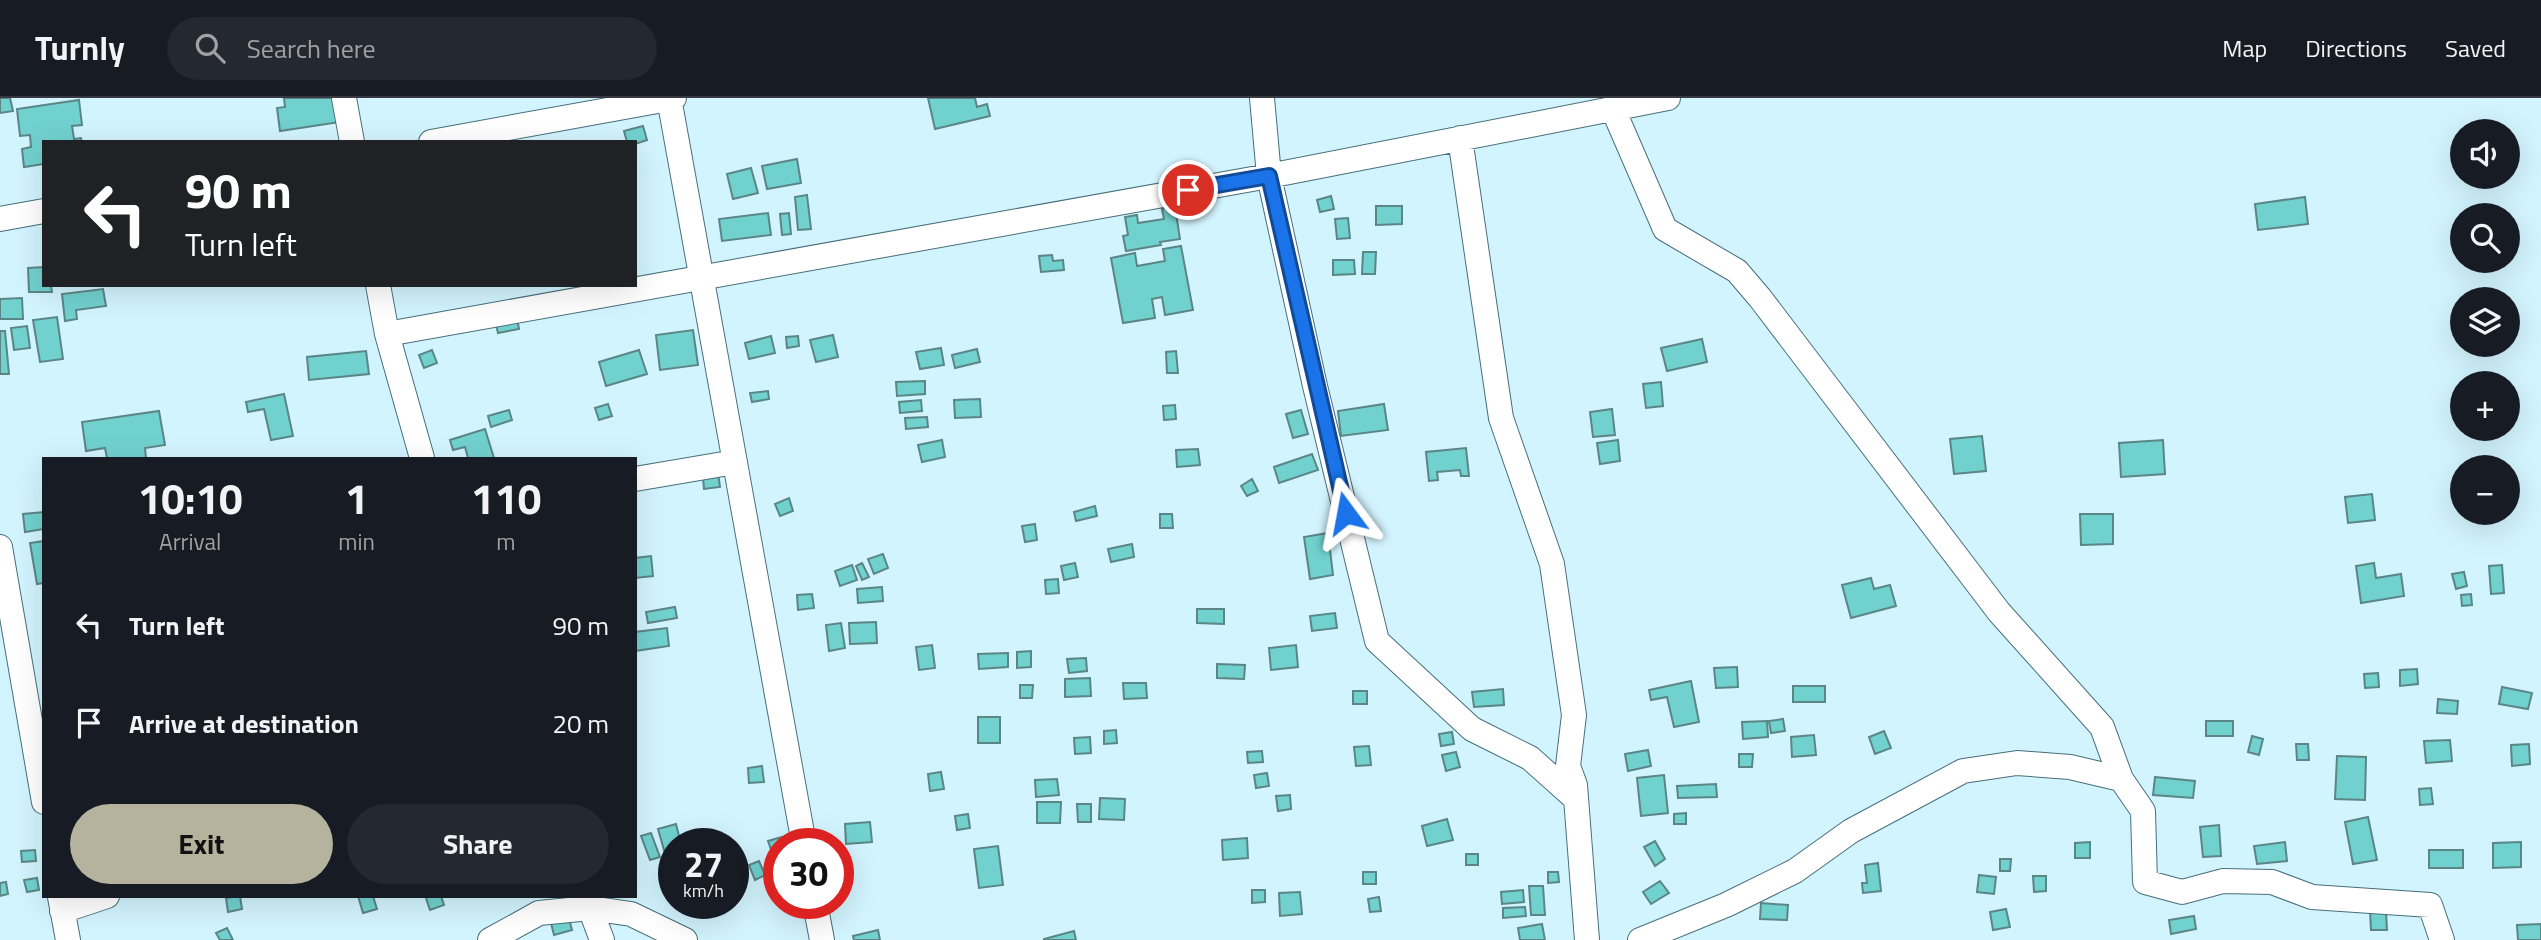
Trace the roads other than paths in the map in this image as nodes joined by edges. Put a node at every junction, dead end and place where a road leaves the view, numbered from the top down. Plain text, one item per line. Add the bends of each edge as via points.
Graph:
1 (344, 98) edge
2 (671, 98) edge
3 (1262, 98) edge
4 (1668, 98) edge
5 (1613, 108) junction
6 (1460, 138) junction
7 (352, 140) edge
8 (442, 140) edge
9 (1269, 176) junction
10 (42, 211) edge
11 (0, 219) edge
12 (702, 277) junction
13 (378, 287) edge
14 (387, 334) junction
15 (422, 457) edge
16 (735, 461) junction
17 (637, 479) edge
18 (0, 547) edge
19 (8, 638) edge
20 (2121, 779) junction
21 (42, 793) edge
22 (1576, 799) junction
23 (801, 828) edge
24 (96, 898) edge
25 (61, 904) edge
26 (537, 904) edge
27 (590, 908) junction
28 (818, 919) edge
29 (68, 940) edge
30 (490, 940) edge
31 (602, 940) edge
32 (685, 940) edge
33 (822, 940) edge
34 (1587, 940) edge
35 (1640, 940) edge
36 (2442, 940) edge

1 - 7 street
2 - 8 street
2 - 12 street
3 - 9 street
4 - 5 street
5 - 6 street
5 - 20 street via 1665,229 1737,271 1760,298 1999,612 2102,727
6 - 9 street
6 - 22 street via 1501,418 1552,564 1574,715 1569,766
9 - 12 street
9 - 22 street via 1377,641 1472,729 1530,758
10 - 11 street
12 - 14 street
12 - 16 street
13 - 14 street
14 - 15 street
16 - 17 street
16 - 23 street
18 - 19 street
19 - 21 street
20 - 35 street via 2017,763 1963,771 1851,831 1795,871
20 - 36 street via 2143,811 2145,882 2182,892 2223,881 2272,882 2312,897 2430,905
22 - 34 street
24 - 25 street
25 - 29 street
26 - 27 street
26 - 30 street
27 - 31 street
27 - 32 street via 631,914
28 - 33 street

